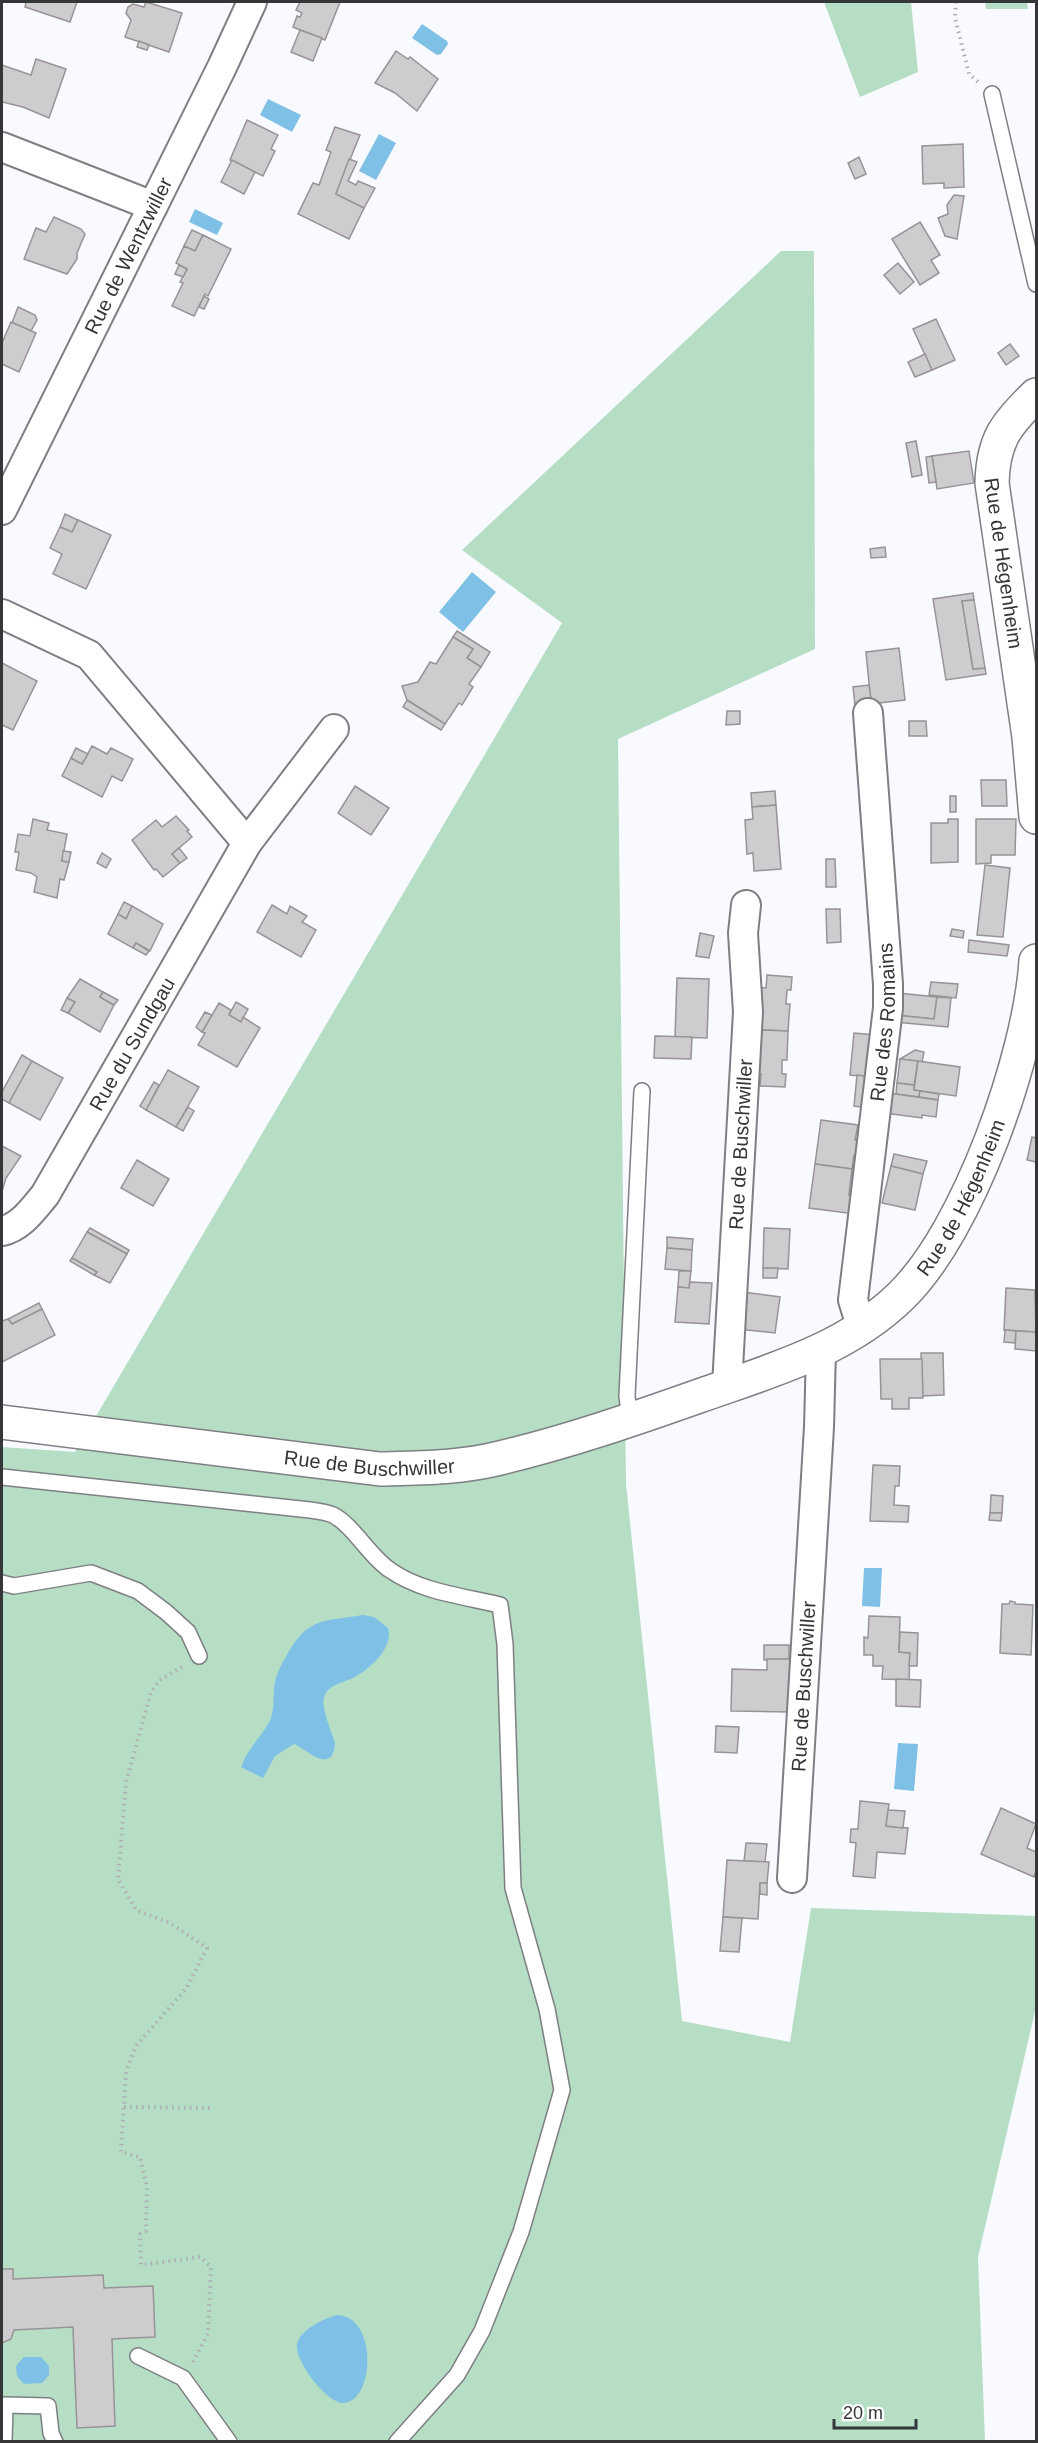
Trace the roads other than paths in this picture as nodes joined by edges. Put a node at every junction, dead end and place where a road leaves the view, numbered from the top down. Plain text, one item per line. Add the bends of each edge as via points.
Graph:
1 (252, 2) edge
2 (992, 94) road end
3 (2, 147) edge
4 (153, 206) junction
5 (1036, 284) edge
6 (1036, 395) edge
7 (2, 510) edge
8 (2, 614) edge
9 (868, 713) dead end
10 (334, 729) dead end
11 (1036, 817) edge
12 (247, 843) junction
13 (746, 905) dead end
14 (1036, 961) edge
15 (642, 1091) dead end
16 (2, 1231) edge
17 (862, 1329) junction
18 (822, 1350) junction
19 (788, 1364) joint
20 (727, 1386) junction
21 (630, 1420) junction
22 (2, 1422) edge
23 (2, 1477) edge
24 (2, 1583) edge
25 (199, 1656) road end
26 (792, 1878) dead end
27 (138, 2356) dead end
28 (4, 2442) edge
29 (55, 2442) edge
30 (230, 2442) edge
31 (397, 2442) edge

1 - 4 street, Rue de Wentzwiller
2 - 5 lane
3 - 4 street
4 - 7 street, Rue de Wentzwiller
6 - 11 street, Rue de Hégenheim via 1000,438 994,452 992,483 1029,736
8 - 12 street via 89,656
9 - 17 street, Rue des Romains via 888,1008 854,1300
10 - 12 street, Rue du Sundgau
12 - 16 street, Rue du Sundgau via 45,1195 28,1216
13 - 20 street, Rue de Buschwiller via 743,933 748,1012
14 - 17 street, Rue de Hégenheim via 1014,1076 970,1187 938,1250 903,1295
15 - 21 lane via 627,1396
17 - 18 street, Rue de Hégenheim
18 - 19 street, Rue de Hégenheim
18 - 26 street, Rue de Buschwiller
19 - 20 street, Rue de Buschwiller
20 - 21 street, Rue de Buschwiller
21 - 22 street, Rue de Buschwiller via 498,1459 434,1468 380,1469
23 - 31 lane via 328,1514 342,1521 388,1569 408,1581 500,1605 505,1644 513,1888 547,2010 562,2090 521,2232 482,2331 458,2375
24 - 25 lane via 14,1586 91,1573 138,1591 157,1605 188,1632
27 - 30 lane via 183,2378
28 - 29 lane via 5,2404 48,2406

